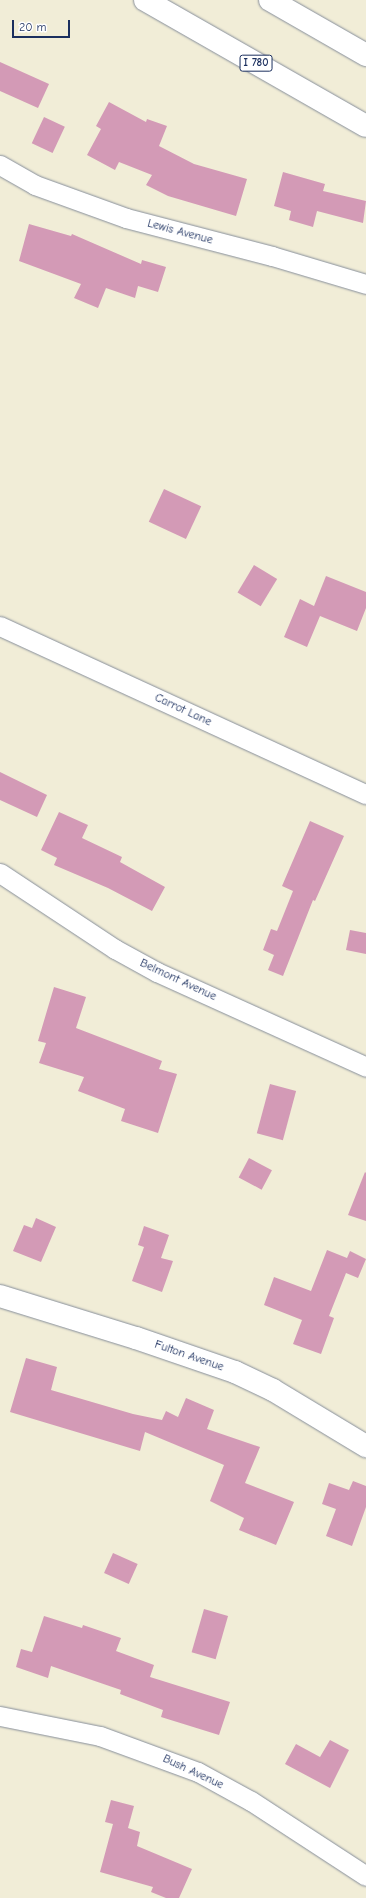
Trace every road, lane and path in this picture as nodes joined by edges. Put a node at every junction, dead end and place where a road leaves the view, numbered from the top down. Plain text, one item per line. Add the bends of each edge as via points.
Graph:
1 (145, 0) edge
2 (270, 0) edge
3 (366, 55) edge
4 (366, 126) edge
5 (0, 165) edge
6 (366, 284) edge
7 (0, 626) edge
8 (366, 794) edge
9 (0, 873) edge
10 (366, 1067) edge
11 (0, 1296) edge
12 (366, 1446) edge
13 (0, 1716) edge
14 (366, 1876) edge

1 - 4 main road, I 780
2 - 3 main road
5 - 6 street, Lewis Avenue via 35,185 126,218 272,256
7 - 8 street, Carrot Lane
9 - 10 street, Belmont Avenue via 115,949 157,972
11 - 12 main road, Fulton Avenue via 235,1372 273,1390
13 - 14 street, Bush Avenue via 100,1736 198,1772 251,1800

